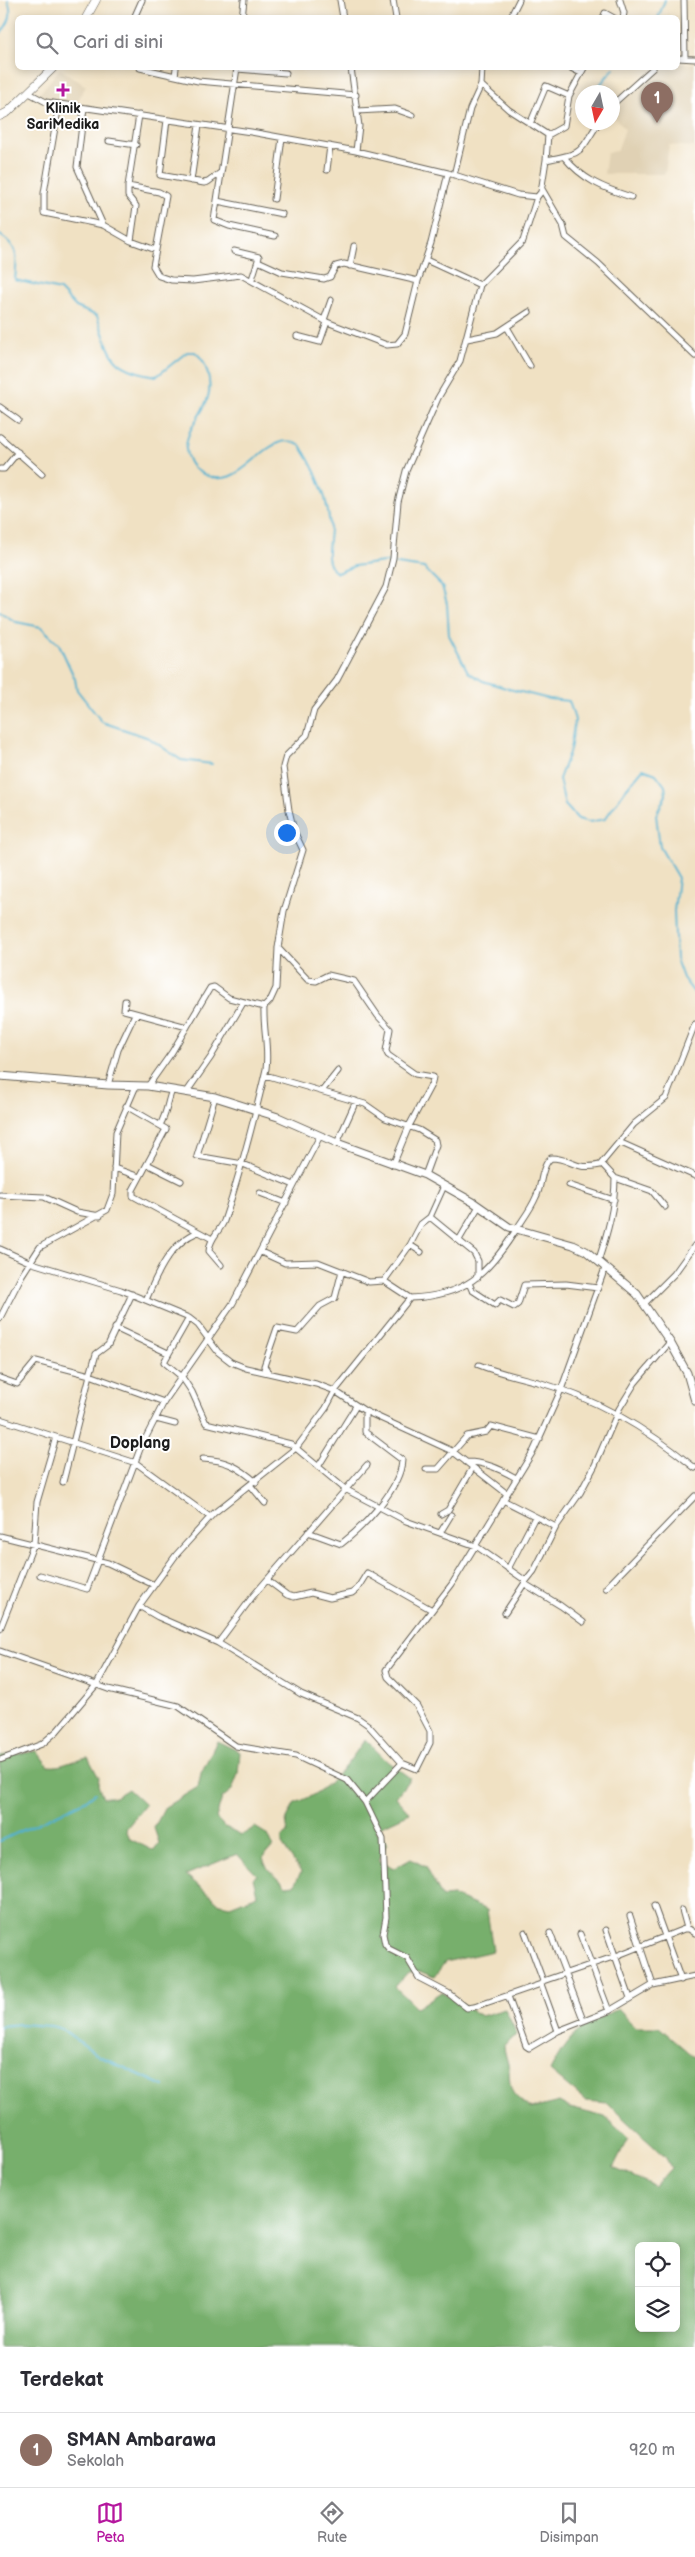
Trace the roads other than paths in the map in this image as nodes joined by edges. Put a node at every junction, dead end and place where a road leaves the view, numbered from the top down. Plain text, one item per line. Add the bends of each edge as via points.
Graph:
1 (96, 0) edge
2 (142, 0) edge
3 (244, 0) edge
4 (340, 0) edge
5 (393, 0) edge
6 (519, 0) edge
7 (620, 0) edge
8 (684, 0) edge
9 (88, 15) edge
10 (135, 15) edge
11 (242, 15) edge
12 (342, 15) edge
13 (396, 15) edge
14 (512, 15) edge
15 (624, 15) edge
16 (680, 58) edge
17 (685, 58) junction
18 (695, 59) edge
19 (51, 70) edge
20 (149, 70) edge
21 (176, 70) edge
22 (237, 70) edge
23 (257, 70) edge
24 (350, 70) edge
25 (482, 70) edge
26 (582, 70) edge
27 (652, 70) edge
28 (286, 73) dead end
29 (175, 76) junction
30 (234, 84) junction
31 (481, 86) junction
32 (29, 93) junction
33 (356, 95) junction
34 (569, 96) junction
35 (620, 98) edge
36 (59, 104) junction
37 (84, 108) junction
38 (358, 111) junction
39 (139, 115) junction
40 (412, 115) dead end
41 (0, 116) edge
42 (166, 120) junction
43 (530, 124) junction
44 (199, 126) junction
45 (227, 129) junction
46 (594, 130) edge
47 (548, 135) junction
48 (282, 138) junction
49 (109, 140) dead end
50 (136, 145) junction
51 (330, 146) junction
52 (356, 151) junction
53 (564, 157) junction
54 (546, 160) junction
55 (327, 170) dead end
56 (220, 173) junction
57 (448, 173) junction
58 (454, 175) junction
59 (191, 180) junction
60 (128, 186) junction
61 (542, 188) junction
62 (537, 197) junction
63 (631, 197) dead end
64 (274, 199) dead end
65 (217, 201) junction
66 (282, 214) dead end
67 (103, 225) junction
68 (275, 236) dead end
69 (131, 241) junction
70 (354, 246) dead end
71 (156, 250) junction
72 (234, 251) dead end
73 (426, 260) junction
74 (258, 262) junction
75 (350, 266) junction
76 (252, 279) junction
77 (418, 281) junction
78 (480, 285) junction
79 (331, 300) dead end
80 (529, 312) dead end
81 (326, 321) junction
82 (507, 328) junction
83 (297, 336) dead end
84 (467, 339) junction
85 (695, 356) edge
86 (530, 366) dead end
87 (0, 407) edge
88 (18, 420) dead end
89 (0, 437) edge
90 (18, 452) junction
91 (0, 469) edge
92 (42, 474) dead end
93 (278, 948) junction
94 (125, 1002) dead end
95 (243, 1003) junction
96 (264, 1007) junction
97 (135, 1014) junction
98 (695, 1024) edge
99 (187, 1027) junction
100 (338, 1071) dead end
101 (265, 1075) junction
102 (0, 1076) edge
103 (108, 1085) junction
104 (136, 1086) junction
105 (148, 1086) junction
106 (172, 1090) junction
107 (322, 1091) junction
108 (186, 1093) junction
109 (214, 1097) junction
110 (356, 1102) junction
111 (126, 1106) junction
112 (255, 1108) junction
113 (160, 1125) junction
114 (409, 1126) junction
115 (320, 1136) junction
116 (619, 1142) junction
117 (337, 1143) junction
118 (147, 1164) junction
119 (243, 1164) junction
120 (602, 1164) junction
121 (393, 1165) junction
122 (114, 1168) junction
123 (425, 1175) junction
124 (695, 1176) edge
125 (140, 1177) junction
126 (615, 1178) junction
127 (180, 1182) dead end
128 (294, 1185) junction
129 (569, 1185) dead end
130 (444, 1186) junction
131 (260, 1193) dead end
132 (0, 1195) edge
133 (614, 1200) junction
134 (286, 1203) junction
135 (479, 1206) junction
136 (665, 1207) dead end
137 (100, 1216) junction
138 (430, 1217) junction
139 (516, 1229) junction
140 (198, 1231) junction
141 (212, 1239) junction
142 (459, 1240) junction
143 (410, 1245) junction
144 (695, 1245) edge
145 (0, 1249) edge
146 (261, 1252) junction
147 (421, 1252) dead end
148 (29, 1262) junction
149 (598, 1262) junction
150 (221, 1266) dead end
151 (605, 1268) junction
152 (342, 1271) junction
153 (478, 1277) junction
154 (384, 1281) junction
155 (469, 1283) junction
156 (598, 1288) junction
157 (132, 1294) junction
158 (410, 1298) junction
159 (146, 1300) junction
160 (645, 1303) junction
161 (0, 1318) edge
162 (189, 1318) junction
163 (116, 1328) junction
164 (209, 1339) junction
165 (670, 1342) junction
166 (168, 1353) junction
167 (479, 1365) dead end
168 (269, 1373) junction
169 (90, 1375) junction
170 (0, 1378) edge
171 (182, 1378) junction
172 (561, 1390) junction
173 (335, 1391) junction
174 (695, 1401) edge
175 (164, 1402) junction
176 (356, 1406) junction
177 (365, 1411) junction
178 (617, 1414) junction
179 (0, 1419) edge
180 (156, 1419) junction
181 (175, 1424) dead end
182 (56, 1437) junction
183 (540, 1439) junction
184 (72, 1442) junction
185 (297, 1447) junction
186 (452, 1451) junction
187 (203, 1459) dead end
188 (466, 1462) junction
189 (136, 1463) junction
190 (367, 1465) dead end
191 (318, 1468) junction
192 (695, 1468) edge
193 (426, 1469) dead end
194 (472, 1469) junction
195 (516, 1478) junction
196 (63, 1482) dead end
197 (253, 1484) junction
198 (346, 1490) junction
199 (506, 1494) junction
200 (695, 1496) edge
201 (503, 1500) junction
202 (265, 1503) dead end
203 (378, 1508) junction
204 (210, 1517) junction
205 (535, 1517) junction
206 (556, 1528) junction
207 (308, 1532) junction
208 (440, 1533) junction
209 (0, 1536) edge
210 (34, 1543) junction
211 (476, 1546) junction
212 (98, 1560) junction
213 (508, 1569) junction
214 (40, 1575) dead end
215 (267, 1580) junction
216 (525, 1583) junction
217 (154, 1586) junction
218 (606, 1588) dead end
219 (139, 1606) junction
220 (432, 1610) junction
221 (506, 1612) dead end
222 (583, 1622) dead end
223 (0, 1629) edge
224 (218, 1643) junction
225 (0, 1651) edge
226 (97, 1684) junction
227 (0, 1760) edge
228 (402, 1763) junction
229 (365, 1802) junction
230 (654, 1906) dead end
231 (682, 1910) dead end
232 (630, 1916) dead end
233 (687, 1928) junction
234 (606, 1930) dead end
235 (525, 1932) dead end
236 (550, 1933) dead end
237 (695, 1933) edge
238 (580, 1934) dead end
239 (664, 1937) junction
240 (641, 1946) junction
241 (616, 1956) junction
242 (590, 1964) junction
243 (567, 1974) junction
244 (695, 1976) edge
245 (681, 1980) junction
246 (542, 1983) junction
247 (652, 1985) junction
248 (508, 1996) junction
249 (630, 1998) junction
250 (609, 2011) junction
251 (583, 2019) junction
252 (558, 2031) junction

1 - 9 main road
2 - 10 street
3 - 11 street
4 - 12 street
5 - 13 street
6 - 14 street
7 - 15 street
8 - 17 street
16 - 17 street
17 - 18 street
19 - 32 main road
20 - 29 street
21 - 29 street
22 - 30 street
23 - 28 street
24 - 33 street
25 - 31 street
26 - 34 street
27 - 35 street
29 - 30 street
30 - 33 street
30 - 45 street
31 - 43 street
31 - 58 street via 470,109
32 - 36 street
32 - 41 main road
33 - 38 street
34 - 43 street via 546,86
34 - 47 street via 564,126
36 - 37 street
36 - 67 street via 43,210 50,215
37 - 39 street
37 - 67 street via 77,167
38 - 40 street via 395,110
38 - 52 street
39 - 42 street
39 - 50 street
42 - 44 street
42 - 59 street via 160,175
43 - 47 street
44 - 45 street
44 - 59 street
45 - 48 street
45 - 56 street
46 - 53 street via 578,153
47 - 54 street
48 - 51 street
48 - 64 street
49 - 50 street
50 - 60 street
51 - 52 street
51 - 55 street
52 - 57 street
53 - 54 street
53 - 63 street via 576,172 591,182
54 - 61 street
56 - 59 street via 208,182
56 - 65 street
57 - 58 street
57 - 73 street
58 - 62 street
60 - 69 street via 128,196 136,206
60 - 71 street via 166,196
61 - 62 street
61 - 85 street via 563,225 566,237 598,263
62 - 78 street via 523,241
65 - 66 street
65 - 68 street via 216,222
67 - 69 street
69 - 71 street
70 - 75 street
71 - 76 street via 154,271 164,279 194,281 234,274
72 - 74 street via 258,256
73 - 77 street
73 - 78 street
74 - 75 street via 282,272 324,280 330,277 336,266
74 - 76 street
75 - 77 street
76 - 81 street
77 - 81 street via 405,334 397,344 387,345
78 - 84 street
79 - 81 street
80 - 82 street
81 - 83 street via 321,341
82 - 84 street
82 - 86 street
84 - 93 street via 460,361 438,398 406,471 398,502 393,558 386,586 337,680 314,710 307,735 286,756 284,767 289,810 303,850 284,911
87 - 88 street
89 - 90 street
90 - 91 street via 4,469
90 - 92 street
93 - 96 street via 276,988
93 - 114 street via 308,980 316,981 332,975 354,980 390,1029 388,1056 415,1074 433,1077
94 - 97 street via 123,1008
95 - 96 street
95 - 99 street via 214,987 210,988
95 - 108 street
96 - 101 street via 263,1025 268,1054
97 - 99 street
97 - 103 street via 118,1050
98 - 116 street via 666,1098 634,1124
99 - 105 street
100 - 107 street
101 - 107 street
101 - 112 street
102 - 103 street
103 - 104 street
104 - 105 street
104 - 111 street
105 - 106 street
106 - 108 street
106 - 113 street
107 - 110 street
108 - 109 street
109 - 112 street
109 - 119 street via 196,1154
110 - 114 street
110 - 117 street
111 - 113 street
111 - 122 street via 116,1132
112 - 115 street
112 - 119 street
113 - 118 street via 166,1129
114 - 121 street
114 - 123 street via 435,1140
115 - 117 street
115 - 128 street
116 - 120 street
116 - 124 street
117 - 121 street
118 - 125 street
118 - 127 street
119 - 128 street
119 - 141 street via 223,1223
120 - 126 street
120 - 139 street via 580,1167 552,1158 545,1165 537,1196
121 - 123 street
122 - 125 street
122 - 137 street via 111,1202
123 - 130 street
125 - 140 street via 133,1190 134,1197
126 - 133 street
126 - 136 street via 652,1191
128 - 134 street
129 - 133 street
130 - 135 street
130 - 138 street
131 - 134 street
132 - 137 street via 44,1197 77,1212
133 - 149 street
134 - 146 street
135 - 139 street
135 - 142 street
137 - 148 street via 44,1244
138 - 142 street
138 - 143 street via 421,1224
139 - 149 street via 573,1245
139 - 153 street via 494,1262
140 - 141 street
140 - 159 street via 169,1255
141 - 150 street via 209,1251
142 - 153 street via 474,1253 478,1261
143 - 147 street
143 - 154 street
144 - 160 street via 674,1274
145 - 148 street
146 - 152 street via 285,1263 318,1262
146 - 164 street
148 - 157 street
148 - 161 street
149 - 151 street
151 - 156 street
151 - 160 street
152 - 154 street via 369,1282
152 - 168 street via 335,1298 320,1306 297,1332 277,1328 264,1366
153 - 155 street
154 - 158 street
155 - 156 street via 472,1290 496,1305 500,1300 514,1307 524,1285 566,1284
155 - 158 street via 435,1297
156 - 172 street
157 - 159 street
157 - 163 street
158 - 173 street
159 - 162 street
160 - 165 street
162 - 164 street
162 - 166 street
163 - 166 street
163 - 169 street via 108,1345 96,1354
164 - 168 street via 231,1362
164 - 171 street
165 - 174 street via 687,1373
165 - 178 street via 635,1383
166 - 171 street via 164,1363
167 - 172 street
168 - 173 street
169 - 170 street via 36,1361 17,1384
169 - 175 street
169 - 184 street
171 - 175 street
171 - 185 street via 206,1424
172 - 178 street
172 - 183 street
173 - 176 street
173 - 185 street
175 - 180 street
176 - 177 street
176 - 191 street
177 - 186 street
177 - 203 street via 365,1432 402,1461 394,1484
178 - 192 street via 654,1436
178 - 206 street via 591,1472
179 - 182 street
180 - 181 street
180 - 189 street
182 - 184 street
182 - 210 street via 37,1502
183 - 186 street via 492,1426 486,1432 469,1434
183 - 195 street
184 - 189 street
184 - 196 street
185 - 191 street
185 - 197 street
186 - 188 street
186 - 193 street via 438,1469
187 - 197 street via 239,1467
188 - 194 street
188 - 195 street via 480,1462
189 - 204 street
189 - 212 street
190 - 198 street
191 - 198 street
194 - 199 street
194 - 208 street via 448,1510 441,1514 450,1517
195 - 199 street
197 - 202 street
197 - 204 street
198 - 203 street
198 - 207 street
199 - 201 street
200 - 218 street
201 - 205 street
201 - 211 street
203 - 207 street via 341,1544
203 - 208 street
204 - 217 street
205 - 206 street
205 - 213 street
206 - 216 street
207 - 215 street
208 - 211 street
209 - 210 street
210 - 212 street
210 - 223 street
211 - 213 street
211 - 220 street
212 - 214 street via 85,1590
212 - 217 street
213 - 216 street
215 - 220 street via 287,1595 294,1597 311,1593 330,1598 357,1590 366,1573
215 - 224 street
216 - 221 street
216 - 222 street
217 - 219 street
219 - 224 street
219 - 226 street
220 - 228 street via 386,1670 388,1677 417,1706 431,1735 427,1752 417,1769
224 - 228 street via 301,1694 358,1718
225 - 226 street
226 - 227 street via 42,1744
226 - 229 street via 178,1706 236,1746 284,1752 330,1771 354,1786
228 - 229 street
229 - 248 street via 384,1845 385,1944 407,1958 419,1978 448,1993 467,2008
230 - 239 street
231 - 233 street
232 - 240 street
233 - 237 street
233 - 239 street
234 - 241 street
235 - 246 street
236 - 243 street
238 - 242 street
239 - 240 street
239 - 245 street
240 - 241 street
240 - 247 street
241 - 242 street
241 - 249 street
242 - 243 street
242 - 250 street
243 - 246 street
243 - 251 street
244 - 245 street
245 - 247 street
246 - 248 street
246 - 252 street
247 - 249 street
248 - 252 street via 527,2048
249 - 250 street
250 - 251 street
251 - 252 street

